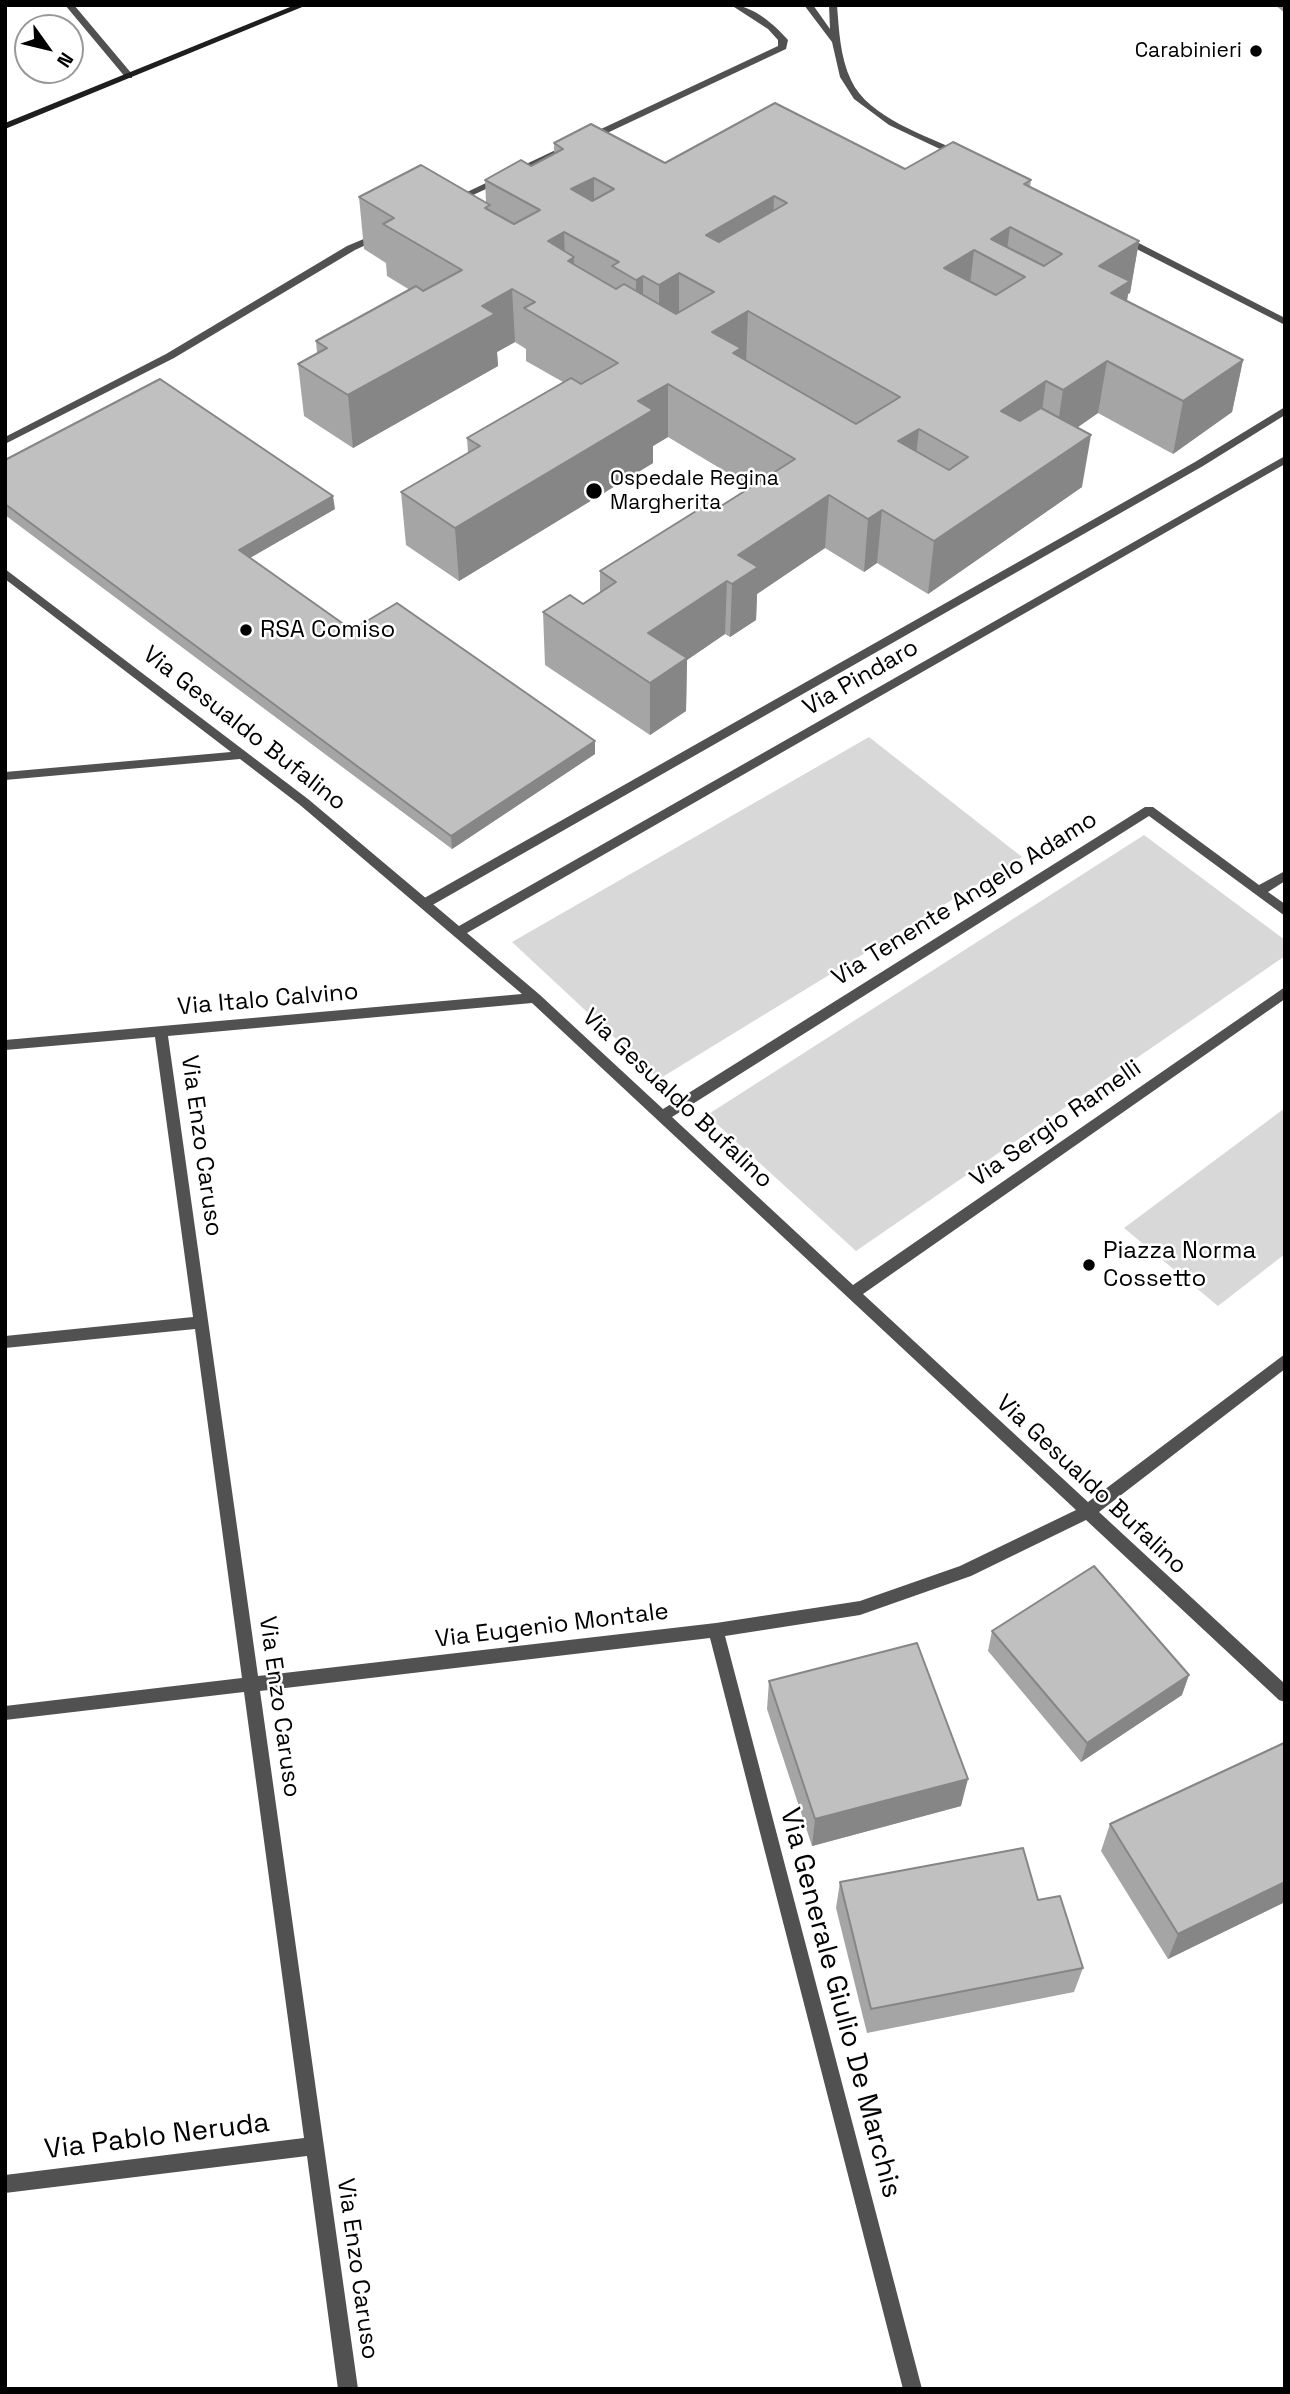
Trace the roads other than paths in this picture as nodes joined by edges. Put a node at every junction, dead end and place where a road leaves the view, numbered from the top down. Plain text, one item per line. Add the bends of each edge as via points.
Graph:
1 (69, 5) edge
2 (303, 5) edge
3 (736, 5) edge
4 (808, 5) edge
5 (833, 5) edge
6 (835, 41) junction
7 (130, 75) junction
8 (5, 126) edge
9 (969, 160) edge
10 (439, 207) edge
11 (389, 230) edge
12 (1108, 231) edge
13 (1285, 322) edge
14 (1285, 410) edge
15 (5, 441) edge
16 (1285, 459) edge
17 (5, 573) edge
18 (242, 755) junction
19 (5, 776) edge
20 (1285, 875) edge
21 (1259, 891) junction
22 (424, 904) junction
23 (1285, 911) edge
24 (458, 933) junction
25 (1285, 992) edge
26 (535, 998) junction
27 (162, 1032) junction
28 (5, 1045) edge
29 (662, 1116) junction
30 (853, 1293) junction
31 (201, 1322) junction
32 (5, 1342) edge
33 (1285, 1360) edge
34 (1086, 1513) junction
35 (716, 1630) junction
36 (251, 1684) junction
37 (1285, 1695) edge
38 (5, 1713) edge
39 (315, 2146) junction
40 (5, 2183) edge
41 (348, 2389) edge
42 (912, 2389) edge

1 - 7 street
2 - 7 main road
3 - 10 street via 771,27 783,40 783,47
4 - 6 street
5 - 6 street
6 - 9 street via 856,97 881,115
7 - 8 main road
11 - 15 street via 170,356
12 - 13 street
14 - 22 street via 1199,464
16 - 24 street, Via Pindaro
17 - 18 street, Via Gesualdo Bufalino
18 - 19 street
18 - 22 street, Via Gesualdo Bufalino
20 - 21 street
21 - 23 street, Via Tenente Angelo Adamo
21 - 29 street, Via Tenente Angelo Adamo via 1149,810
22 - 24 street, Via Gesualdo Bufalino
24 - 26 street, Via Gesualdo Bufalino
25 - 30 street, Via Sergio Ramelli
26 - 27 street, Via Italo Calvino
26 - 29 street, Via Gesualdo Bufalino
27 - 28 street, Via Italo Calvino
27 - 31 street, Via Enzo Caruso
29 - 30 street, Via Gesualdo Bufalino
30 - 34 street, Via Gesualdo Bufalino
31 - 32 street
31 - 36 street, Via Enzo Caruso
33 - 34 street, Via Eugenio Montale
34 - 35 street, Via Eugenio Montale via 965,1571 860,1608
34 - 37 street, Via Gesualdo Bufalino
35 - 36 street, Via Eugenio Montale
35 - 42 street, Via Generale Giulio De Marchis
36 - 38 street, Via Eugenio Montale
36 - 39 street, Via Enzo Caruso
39 - 40 street, Via Pablo Neruda
39 - 41 street, Via Enzo Caruso

